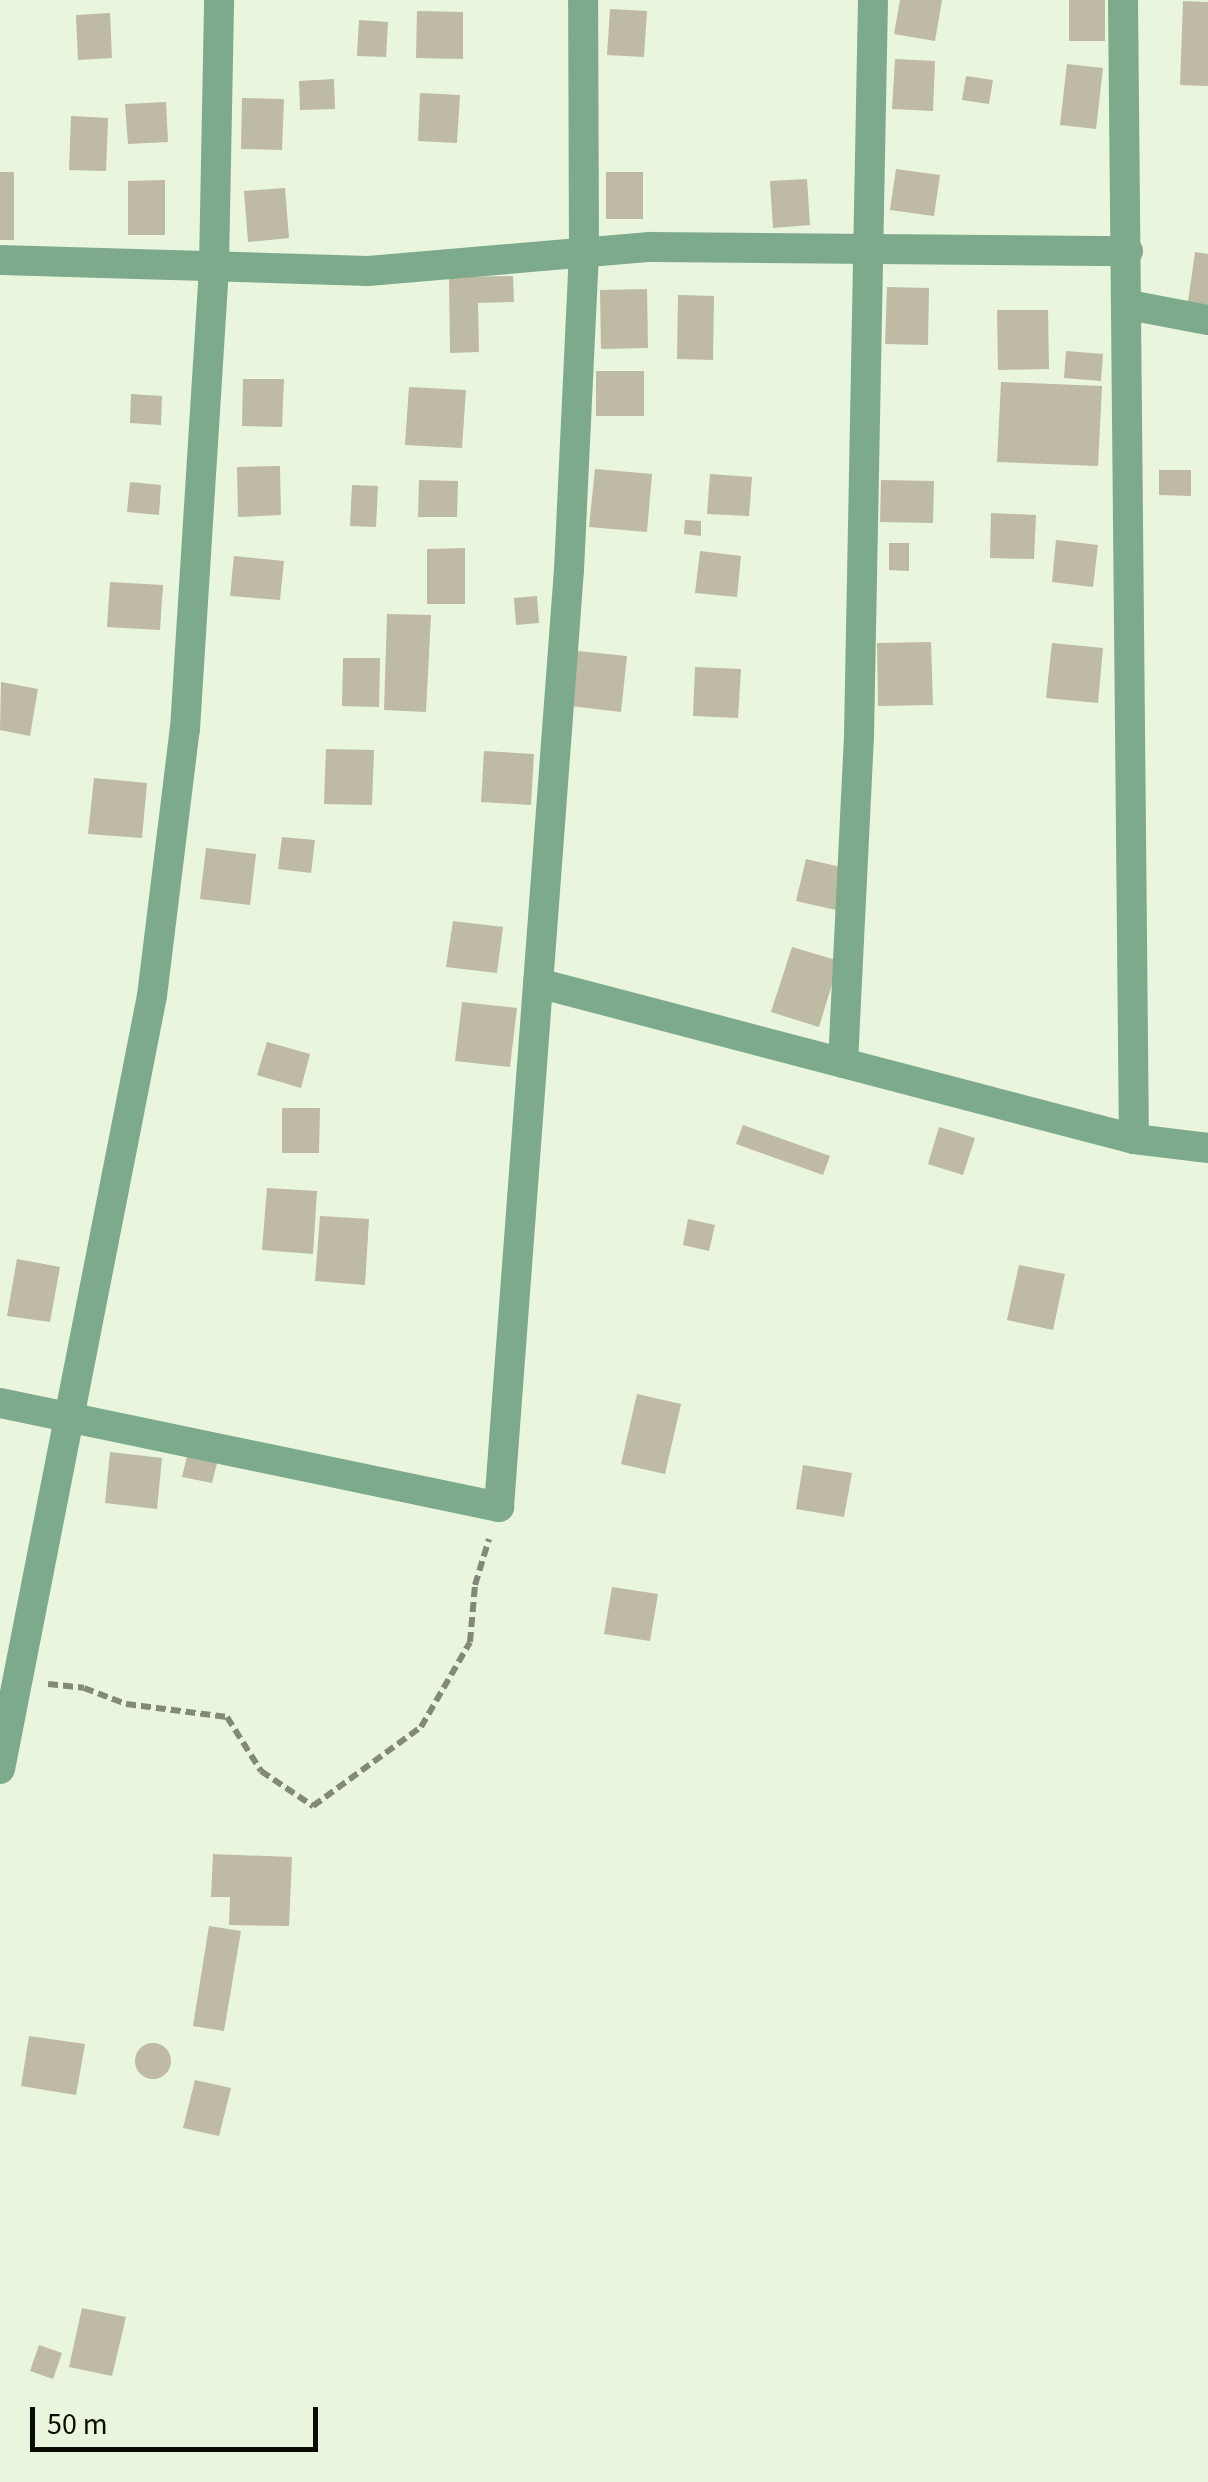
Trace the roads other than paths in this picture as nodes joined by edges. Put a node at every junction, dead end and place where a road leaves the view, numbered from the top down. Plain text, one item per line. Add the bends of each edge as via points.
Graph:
1 (220, 0) edge
2 (583, 0) edge
3 (873, 0) edge
4 (1124, 0) edge
5 (864, 244) junction
6 (1128, 251) junction
7 (584, 253) junction
8 (0, 260) edge
9 (214, 266) junction
10 (1130, 305) junction
11 (1208, 320) edge
12 (538, 983) junction
13 (843, 1063) junction
14 (1134, 1140) junction
15 (1208, 1148) edge
16 (0, 1402) edge
17 (69, 1420) junction
18 (0, 1769) edge

1 - 9 street
2 - 7 street
3 - 5 street
4 - 6 street
5 - 6 street
5 - 7 street
5 - 13 street via 859,735
6 - 10 street
7 - 9 street via 368,271
7 - 12 street
8 - 9 street
9 - 17 street via 185,729 152,996
10 - 11 street
10 - 14 street via 1125,586
12 - 13 street
12 - 17 street via 499,1507
13 - 14 street
14 - 15 street
16 - 17 street
17 - 18 street

